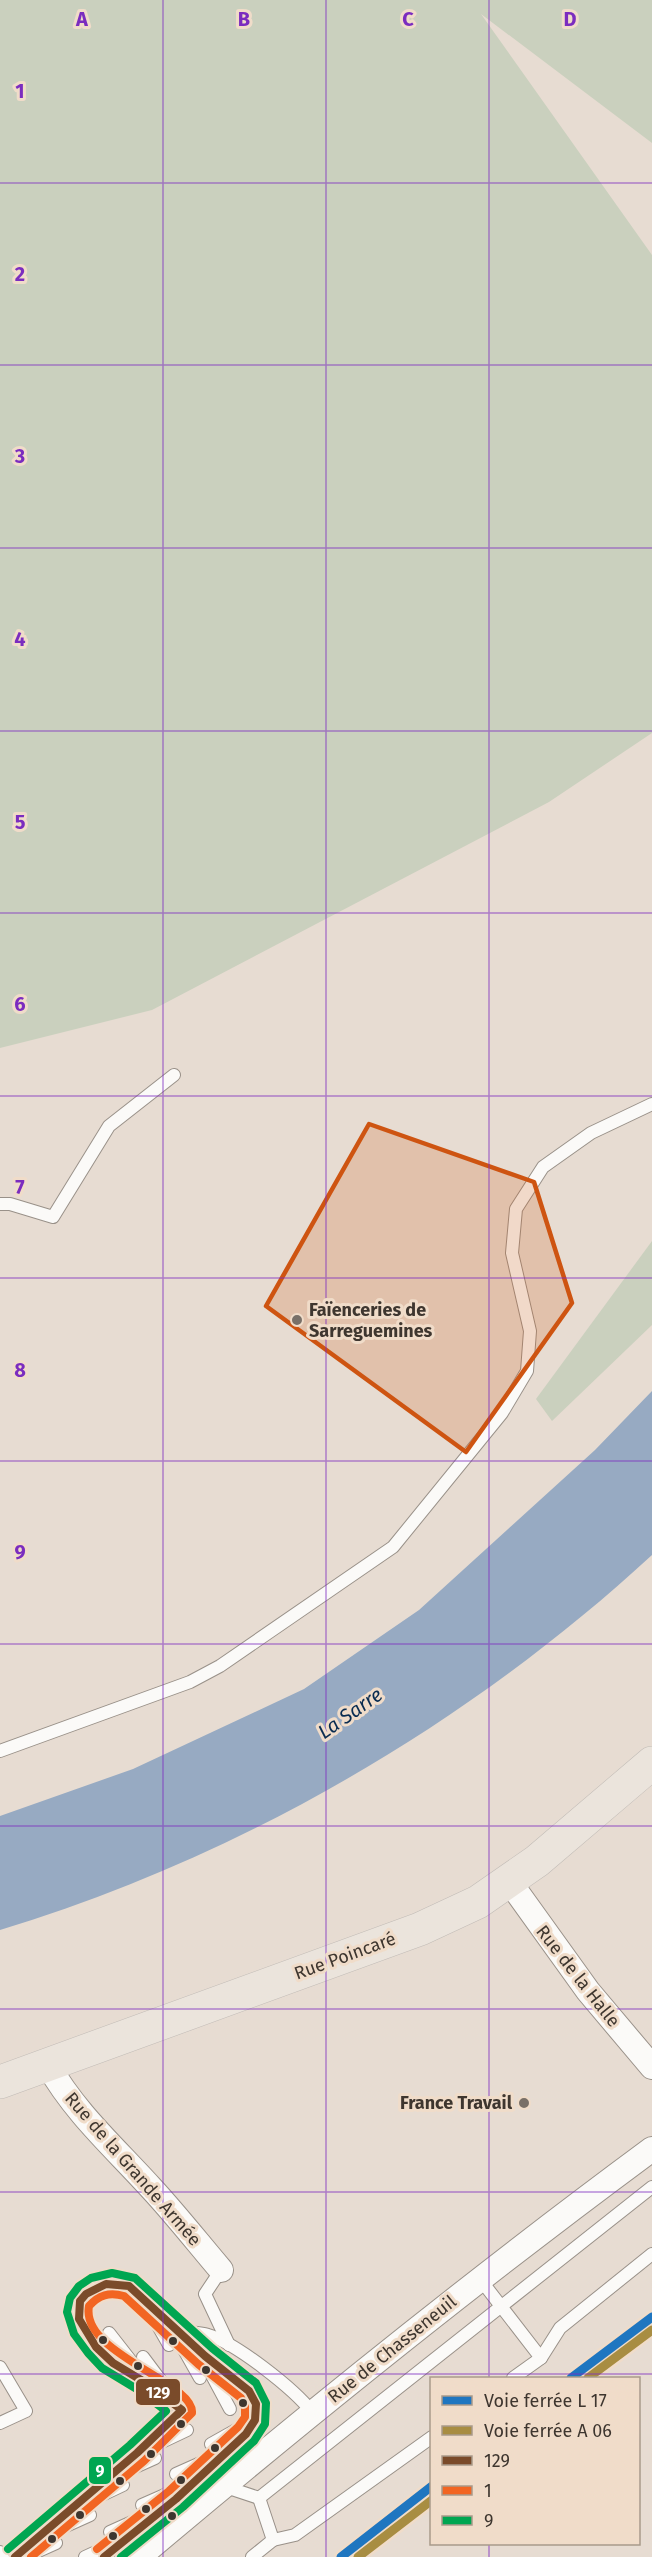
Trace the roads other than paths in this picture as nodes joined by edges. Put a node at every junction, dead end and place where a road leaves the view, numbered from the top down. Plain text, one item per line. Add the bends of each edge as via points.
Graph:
1 (174, 1075) dead end
2 (652, 1104) edge
3 (0, 1204) edge
4 (0, 1751) edge
5 (652, 1763) edge
6 (509, 1881) junction
7 (48, 2065) junction
8 (652, 2067) edge
9 (0, 2082) edge
10 (652, 2149) edge
11 (652, 2187) edge
12 (652, 2254) edge
13 (221, 2270) joint
14 (480, 2279) junction
15 (143, 2299) junction
16 (501, 2308) junction
17 (169, 2323) junction
18 (109, 2332) dead end
19 (180, 2332) junction
20 (169, 2345) dead end
21 (229, 2345) junction
22 (197, 2349) junction
23 (143, 2357) dead end
24 (541, 2358) junction
25 (0, 2367) edge
26 (516, 2377) edge
27 (200, 2378) dead end
28 (152, 2387) junction
29 (230, 2409) dead end
30 (182, 2410) junction
31 (312, 2412) junction
32 (255, 2420) junction
33 (0, 2423) edge
34 (187, 2430) dead end
35 (430, 2438) edge
36 (211, 2444) dead end
37 (229, 2450) junction
38 (136, 2453) junction
39 (155, 2458) dead end
40 (176, 2474) dead end
41 (105, 2480) junction
42 (196, 2481) junction
43 (123, 2485) dead end
44 (223, 2486) junction
45 (259, 2498) junction
46 (142, 2505) dead end
47 (165, 2507) junction
48 (73, 2508) junction
49 (90, 2515) dead end
50 (110, 2532) dead end
51 (38, 2539) junction
52 (273, 2540) junction
53 (56, 2543) dead end
54 (134, 2547) edge
55 (0, 2552) edge
56 (3, 2557) edge
57 (15, 2557) edge
58 (25, 2557) edge
59 (85, 2557) edge
60 (104, 2557) edge
61 (252, 2557) edge

1 - 3 lane via 109,1125 53,1217
2 - 4 lane via 591,1133 543,1167 516,1209 512,1253 531,1332 527,1371 502,1413 393,1547 220,1666 190,1682
5 - 6 main road, Rue Poincaré
6 - 7 main road, Rue Poincaré via 478,1902 420,1929
6 - 8 street, Rue de la Halle via 588,1991
7 - 9 main road, Rue Poincaré
7 - 13 street, Rue de la Grande Armée via 86,2121 152,2189
10 - 14 street, Rue de Chasseneuil
11 - 16 lane
12 - 24 lane via 560,2328
13 - 21 lane via 205,2294
14 - 16 lane
14 - 31 street, Rue de Chasseneuil
15 - 17 lane
15 - 20 lane
15 - 28 lane via 129,2286 114,2282 97,2285 82,2297 78,2315 86,2335 110,2361
16 - 24 lane
16 - 45 lane
17 - 19 lane
17 - 27 lane
18 - 28 lane
19 - 21 lane via 207,2334
19 - 22 lane
21 - 31 lane via 301,2398
22 - 29 lane
22 - 32 lane via 249,2391 256,2404
23 - 30 lane
24 - 26 lane
25 - 33 lane via 26,2411
28 - 30 lane
30 - 38 lane
31 - 44 street, Rue de Chasseneuil
32 - 36 lane
32 - 37 lane
34 - 38 lane
35 - 52 lane via 295,2535
37 - 40 lane
37 - 42 lane
38 - 41 lane
39 - 41 lane
41 - 48 lane
42 - 46 lane
42 - 47 lane
43 - 48 lane
44 - 45 lane
44 - 54 street, Rue de Chasseneuil
45 - 52 lane
47 - 50 lane
47 - 54 lane
48 - 51 lane
49 - 51 lane
51 - 57 lane
52 - 61 lane
53 - 58 lane
54 - 59 lane
54 - 60 lane
55 - 56 lane

